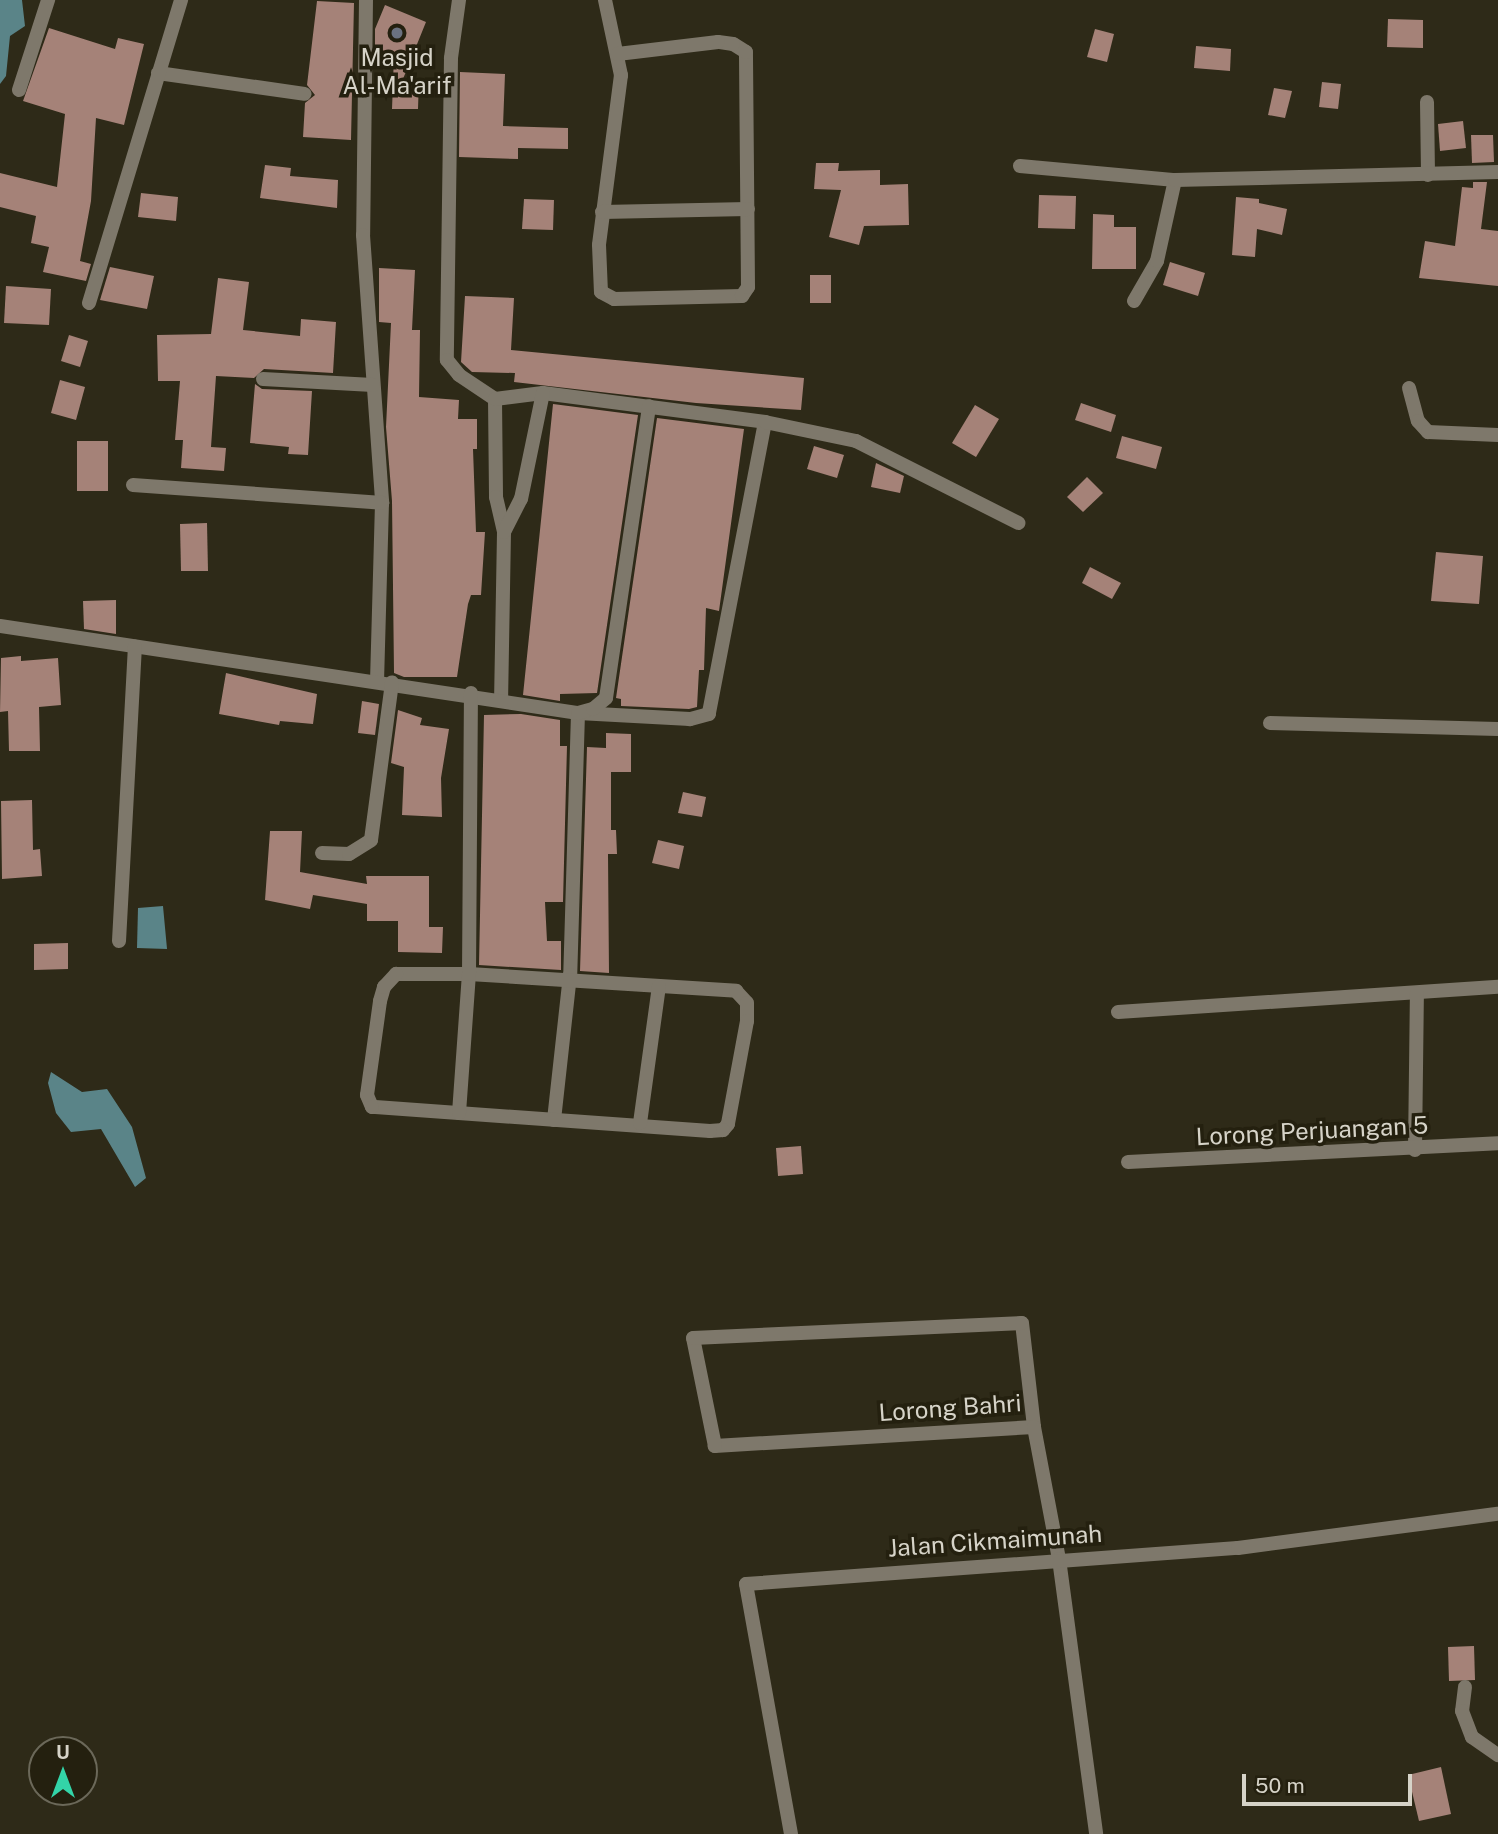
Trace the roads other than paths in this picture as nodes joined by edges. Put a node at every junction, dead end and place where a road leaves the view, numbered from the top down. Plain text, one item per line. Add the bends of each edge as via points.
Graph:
1 (48, 0) edge
2 (181, 0) edge
3 (366, 0) edge
4 (459, 0) edge
5 (605, 0) edge
6 (618, 54) junction
7 (158, 74) junction
8 (19, 90) dead end
9 (304, 94) dead end
10 (1427, 102) dead end
11 (1020, 166) dead end
12 (1498, 172) edge
13 (1428, 175) junction
14 (1175, 180) junction
15 (748, 209) junction
16 (602, 212) junction
17 (1134, 301) dead end
18 (89, 303) dead end
19 (263, 379) dead end
20 (373, 385) junction
21 (1409, 388) dead end
22 (543, 393) junction
23 (495, 399) junction
24 (649, 406) junction
25 (765, 422) junction
26 (1498, 435) edge
27 (134, 485) dead end
28 (382, 503) junction
29 (1018, 523) dead end
30 (503, 531) junction
31 (0, 626) edge
32 (135, 646) junction
33 (384, 680) junction
34 (471, 693) junction
35 (501, 698) junction
36 (578, 713) junction
37 (1270, 723) dead end
38 (1498, 729) edge
39 (322, 853) dead end
40 (119, 941) dead end
41 (469, 974) junction
42 (569, 981) junction
43 (659, 986) junction
44 (1498, 987) edge
45 (1417, 993) junction
46 (1118, 1012) dead end
47 (459, 1113) junction
48 (554, 1120) junction
49 (640, 1124) junction
50 (1498, 1143) edge
51 (1415, 1150) junction
52 (1128, 1162) dead end
53 (1034, 1427) junction
54 (1498, 1514) edge
55 (1059, 1559) junction
56 (1465, 1687) dead end
57 (1498, 1755) edge
58 (791, 1834) edge
59 (1096, 1834) edge

1 - 8 street
2 - 7 street
3 - 20 street via 363,235
4 - 23 street via 451,58 447,359 459,375
5 - 6 street
6 - 15 street via 718,42 742,47 748,63
6 - 16 street via 619,100
7 - 9 street
7 - 18 street
10 - 13 street
11 - 14 street
12 - 13 street
13 - 14 street
14 - 17 street via 1157,261
15 - 16 street
15 - 16 street via 748,287 742,296 730,298 606,297 598,276
19 - 20 street
20 - 28 street
21 - 26 street via 1418,421 1428,432
22 - 23 street
22 - 24 street
22 - 30 street via 521,499
23 - 30 street via 496,497
24 - 25 street
24 - 36 street via 606,698 601,705
25 - 29 street via 856,441
25 - 36 street via 709,715 690,719
27 - 28 street
28 - 33 street
30 - 35 street
31 - 32 street
32 - 33 street
32 - 40 street
33 - 34 street
33 - 39 street via 370,841 349,854
34 - 35 street
34 - 41 street
35 - 36 street
36 - 42 street
37 - 38 street
41 - 42 street
41 - 47 street
41 - 47 street via 406,973 387,982 367,1095 368,1104 379,1109
42 - 43 street
42 - 48 street
43 - 49 street
43 - 49 street via 736,991 747,1003 745,1039 723,1130
44 - 45 street
45 - 46 street
45 - 51 street
47 - 48 street
48 - 49 street
50 - 51 street, Lorong Perjuangan 5
51 - 52 street, Lorong Perjuangan 5
53 - 53 street, Lorong Bahri via 715,1446 693,1338 1022,1323
53 - 55 street
54 - 55 street, Jalan Cikmaimunah via 1238,1548
55 - 58 street, Jalan Cikmaimunah via 746,1584
55 - 59 street
56 - 57 street via 1462,1711 1472,1737

